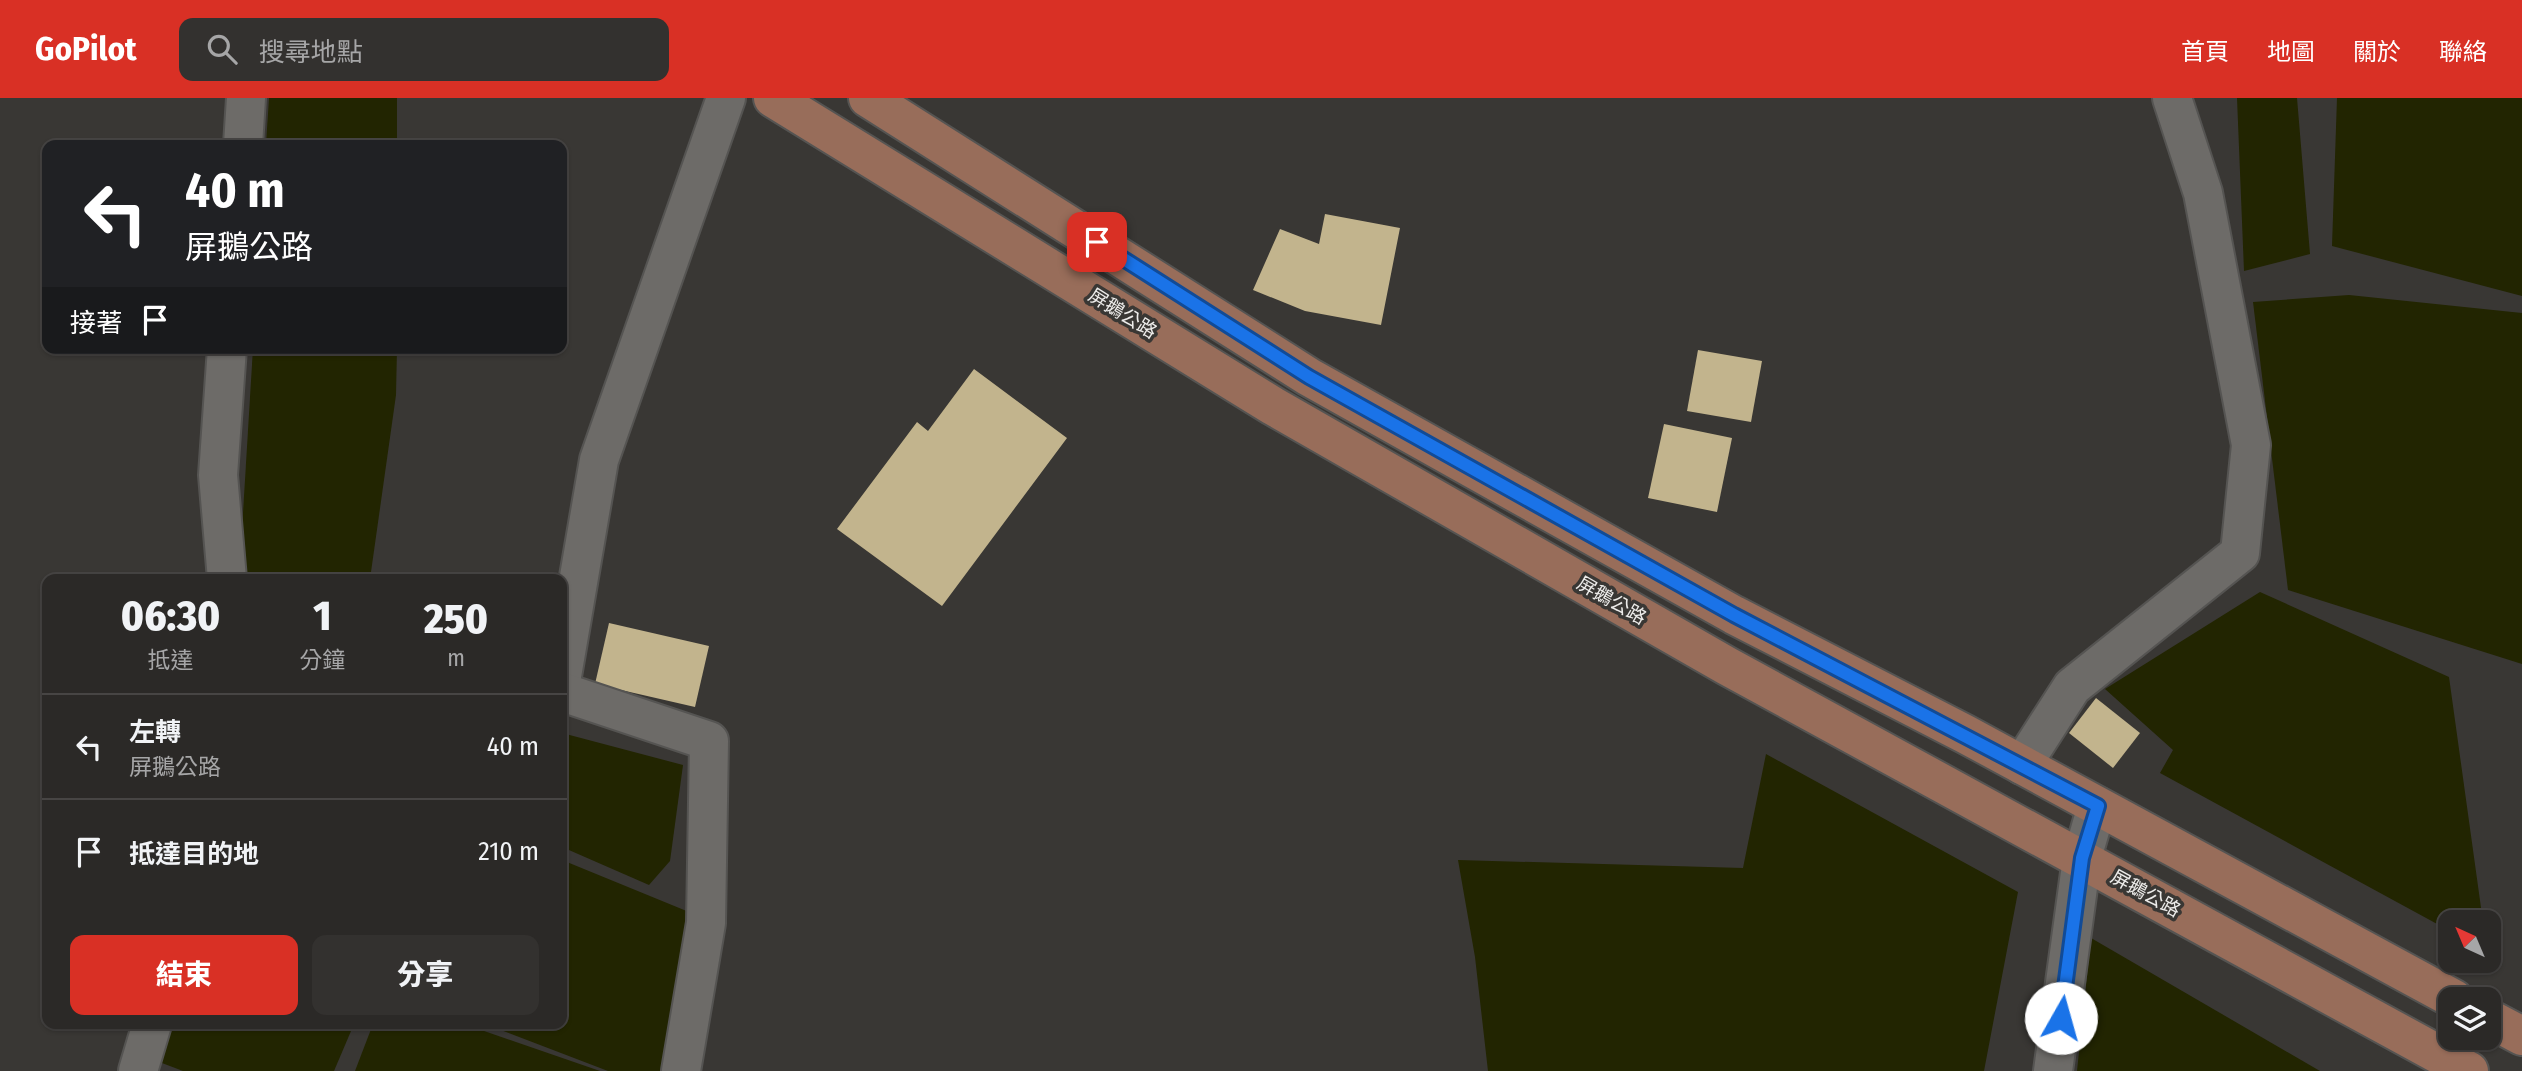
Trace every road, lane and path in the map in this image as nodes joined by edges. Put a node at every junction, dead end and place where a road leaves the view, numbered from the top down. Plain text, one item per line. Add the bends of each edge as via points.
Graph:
1 (246, 98) edge
2 (726, 98) edge
3 (773, 98) edge
4 (868, 98) edge
5 (2172, 98) edge
6 (243, 140) edge
7 (227, 354) edge
8 (227, 574) edge
9 (567, 647) edge
10 (567, 694) edge
11 (2022, 765) junction
12 (2098, 806) junction
13 (2082, 858) junction
14 (2438, 990) edge
15 (2501, 1025) edge
16 (151, 1029) edge
17 (2522, 1036) edge
18 (138, 1071) edge
19 (681, 1071) edge
20 (2053, 1071) edge
21 (2469, 1071) edge

1 - 6 lane
2 - 9 lane via 599,460
3 - 13 main road, 屏鵝公路 via 1273,406 1727,666
4 - 11 main road via 1309,377 1734,615
5 - 11 lane via 2203,193 2251,445 2240,553 2071,687
7 - 8 lane via 218,474
10 - 19 lane via 709,741 706,923
11 - 12 main road
12 - 13 lane
12 - 14 main road
13 - 20 lane
13 - 21 main road, 屏鵝公路
15 - 17 main road
16 - 18 lane

